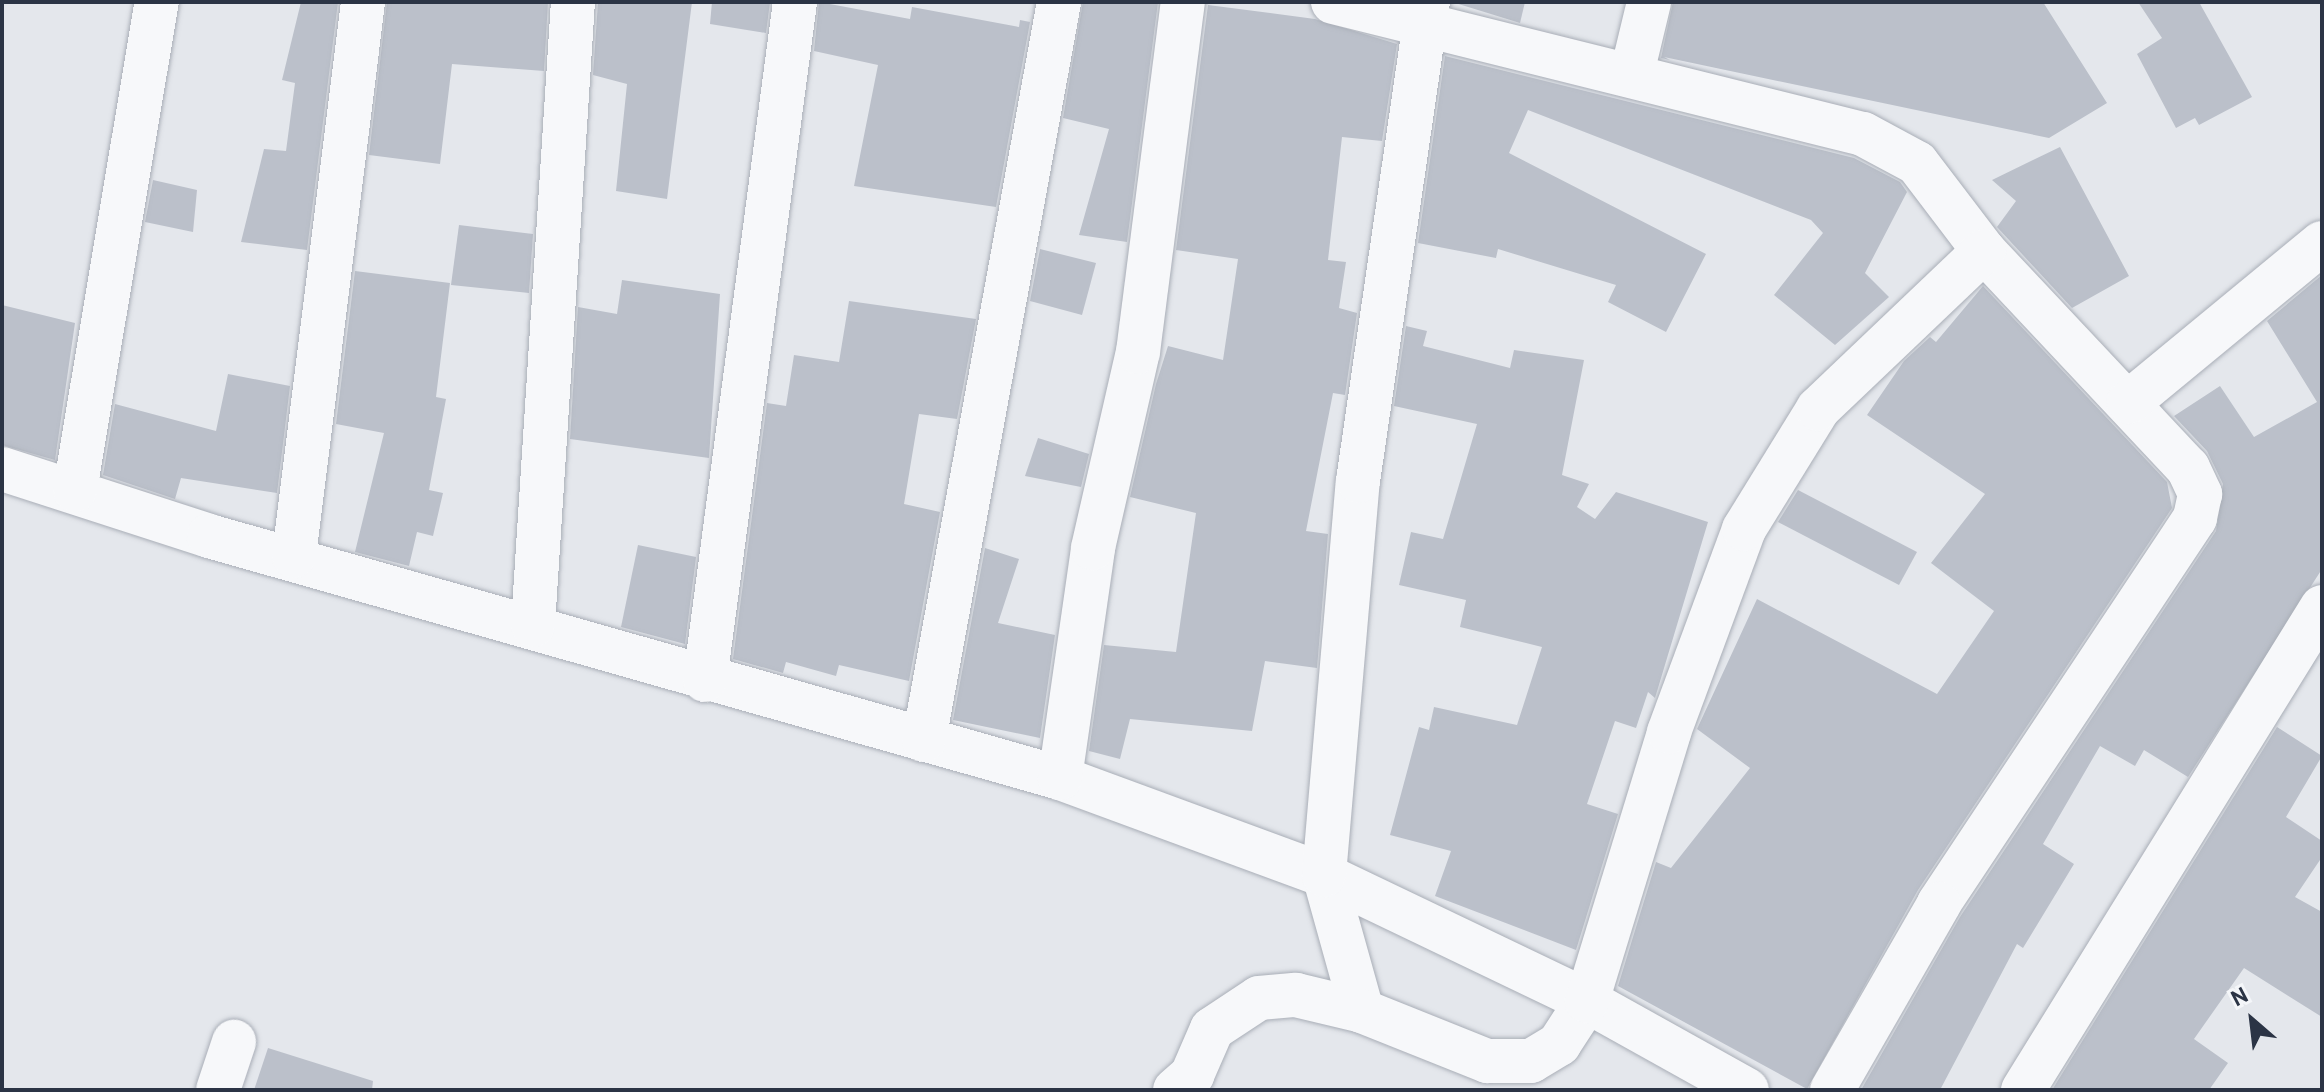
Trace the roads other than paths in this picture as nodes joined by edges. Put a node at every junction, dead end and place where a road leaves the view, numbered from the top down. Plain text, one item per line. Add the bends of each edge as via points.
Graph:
1 (157, 2) edge
2 (363, 2) edge
3 (573, 2) edge
4 (795, 2) edge
5 (1059, 2) edge
6 (1183, 2) edge
7 (1333, 2) edge
8 (1649, 2) edge
9 (1427, 11) edge
10 (1632, 73) junction
11 (2322, 243) edge
12 (1984, 251) junction
13 (2129, 402) junction
14 (2, 469) edge
15 (75, 490) junction
16 (294, 556) junction
17 (2322, 607) edge
18 (533, 625) junction
19 (705, 680) junction
20 (924, 740) junction
21 (1060, 778) junction
22 (1324, 875) junction
23 (1587, 1001) junction
24 (1362, 1011) junction
25 (234, 1042) dead end
26 (218, 1090) edge
27 (1175, 1090) edge
28 (1747, 1090) edge
29 (1832, 1090) edge
30 (2023, 1090) edge

1 - 15 street
2 - 16 street
3 - 18 street
4 - 19 street
5 - 20 street
6 - 21 street via 1138,352 1093,548
7 - 9 street
8 - 10 street
9 - 10 street
9 - 22 street via 1358,481
10 - 12 street via 1863,134 1917,163
11 - 13 street
12 - 13 street
12 - 23 street via 1818,409 1744,529 1669,732
13 - 29 street via 2188,468 2200,494 2195,518 1939,904
14 - 15 street
15 - 16 street
16 - 18 street
17 - 30 street
18 - 19 street
19 - 20 street
20 - 21 street
21 - 22 street
22 - 23 street
22 - 24 street
23 - 24 street via 1559,1044 1531,1061 1487,1061
23 - 28 street
24 - 27 street via 1296,995 1259,998 1212,1029 1192,1075
25 - 26 street

